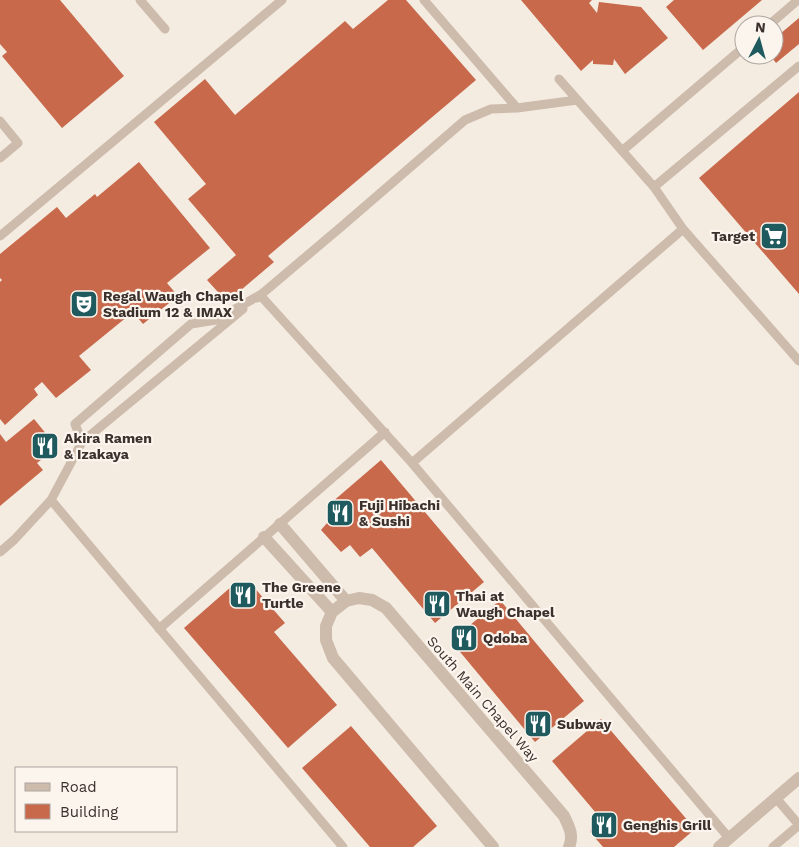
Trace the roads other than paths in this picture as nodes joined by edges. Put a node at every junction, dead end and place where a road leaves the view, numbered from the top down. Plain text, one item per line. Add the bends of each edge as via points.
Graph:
1 (140, 0) edge
2 (282, 0) edge
3 (424, 0) edge
4 (798, 0) edge
5 (781, 15) edge
6 (165, 30) dead end
7 (734, 56) edge
8 (799, 66) edge
9 (559, 79) dead end
10 (577, 100) junction
11 (517, 108) junction
12 (0, 122) edge
13 (622, 151) junction
14 (0, 158) edge
15 (654, 187) junction
16 (683, 229) junction
17 (0, 236) edge
18 (260, 295) junction
19 (799, 361) edge
20 (385, 432) junction
21 (82, 442) junction
22 (412, 463) junction
23 (51, 500) junction
24 (280, 524) junction
25 (264, 537) junction
26 (0, 552) edge
27 (346, 600) junction
28 (332, 612) junction
29 (159, 629) junction
30 (799, 778) edge
31 (776, 798) junction
32 (799, 825) edge
33 (729, 838) junction
34 (343, 847) edge
35 (493, 847) edge
36 (569, 847) edge
37 (719, 847) edge
38 (774, 847) edge

1 - 6 lane
2 - 17 lane
3 - 11 lane
4 - 5 lane
7 - 13 lane
8 - 15 lane
9 - 10 lane
10 - 11 lane
10 - 13 lane
11 - 18 lane via 491,109 465,120
12 - 14 lane via 18,143
13 - 15 lane
15 - 16 lane
16 - 19 lane
16 - 22 lane
18 - 20 lane
18 - 21 lane
18 - 21 lane via 216,320 192,324 75,424
20 - 22 lane
20 - 24 lane
21 - 23 lane
22 - 33 lane
23 - 26 lane
23 - 29 lane
24 - 25 lane
24 - 27 street
25 - 28 street
25 - 29 lane
27 - 28 street
27 - 36 street, South Main Chapel Way via 372,600 386,608 564,816 572,840
28 - 35 street via 326,626 326,640 333,658
29 - 34 lane
30 - 31 street
31 - 32 lane
31 - 33 street
32 - 38 lane
33 - 37 street

